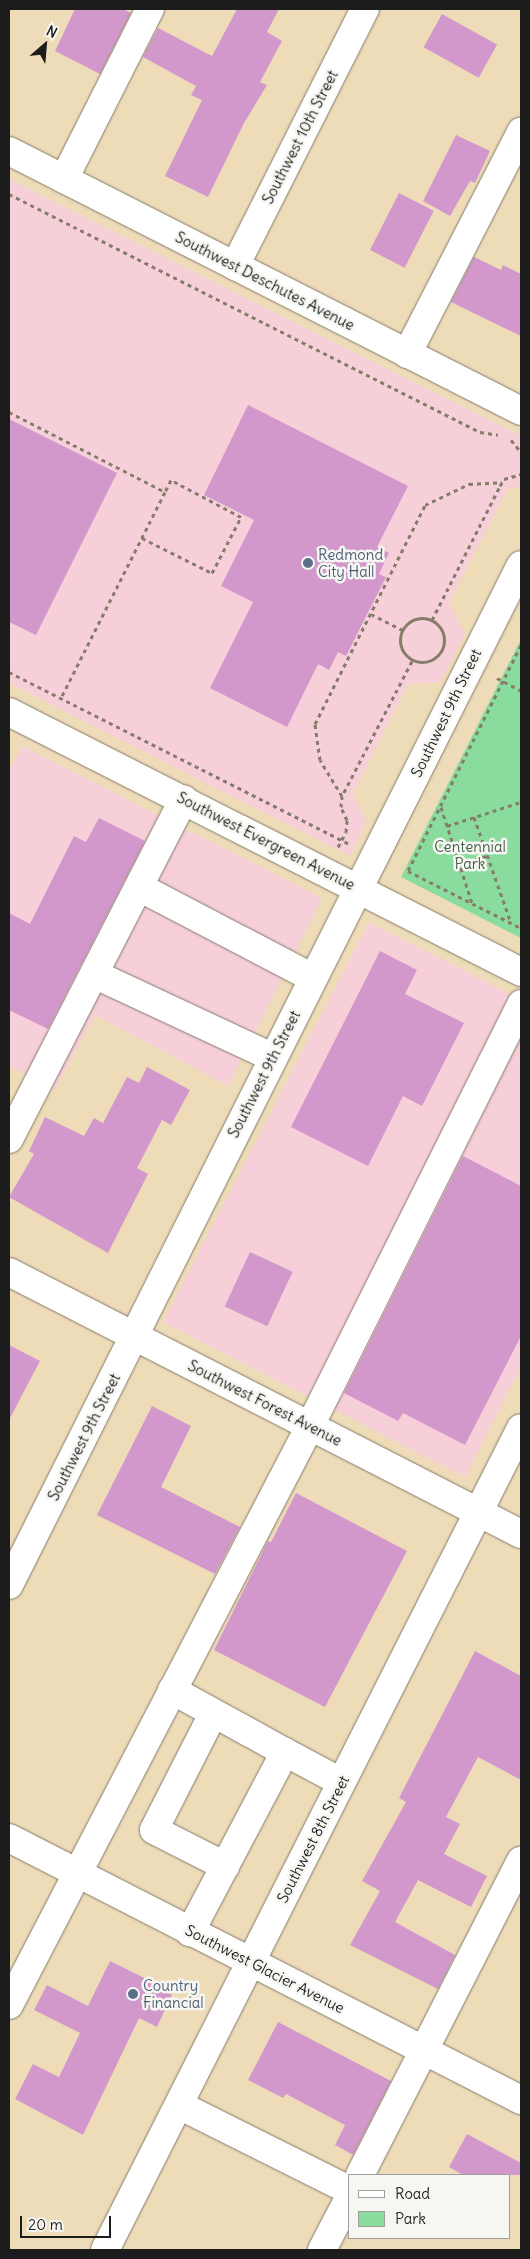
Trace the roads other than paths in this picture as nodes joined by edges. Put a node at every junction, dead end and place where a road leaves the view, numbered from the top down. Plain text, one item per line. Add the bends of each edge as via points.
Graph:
1 (150, 9) edge
2 (365, 9) edge
3 (521, 132) edge
4 (9, 151) edge
5 (64, 179) junction
6 (235, 266) junction
7 (407, 354) junction
8 (521, 412) edge
9 (521, 565) edge
10 (9, 714) edge
11 (184, 799) junction
12 (139, 887) junction
13 (358, 888) junction
14 (521, 972) edge
15 (94, 974) junction
16 (313, 978) junction
17 (521, 1004) edge
18 (272, 1057) junction
19 (9, 1139) edge
20 (9, 1272) edge
21 (135, 1337) junction
22 (310, 1426) junction
23 (521, 1428) edge
24 (479, 1512) junction
25 (521, 1534) edge
26 (9, 1585) edge
27 (172, 1690) junction
28 (213, 1714) junction
29 (285, 1752) junction
30 (341, 1782) junction
31 (9, 1838) edge
32 (521, 1862) edge
33 (225, 1866) junction
34 (76, 1873) junction
35 (190, 1932) junction
36 (250, 1962) junction
37 (9, 2006) edge
38 (424, 2049) junction
39 (521, 2100) edge
40 (179, 2105) junction
41 (361, 2174) edge
42 (348, 2190) edge
43 (348, 2200) edge
44 (105, 2250) edge
45 (322, 2250) edge

1 - 5 main road
2 - 6 main road, Southwest 10th Street
3 - 7 main road
4 - 5 main road, Southwest Deschutes Avenue
5 - 6 main road, Southwest Deschutes Avenue
6 - 7 main road, Southwest Deschutes Avenue
7 - 8 main road, Southwest Deschutes Avenue
9 - 13 main road, Southwest 9th Street
10 - 11 main road, Southwest Evergreen Avenue
11 - 12 main road
11 - 13 main road, Southwest Evergreen Avenue
12 - 15 main road
12 - 16 main road
13 - 14 main road, Southwest Evergreen Avenue
13 - 16 main road, Southwest 9th Street
15 - 18 main road
15 - 19 main road
16 - 18 main road, Southwest 9th Street
17 - 22 main road
18 - 21 main road, Southwest 9th Street
20 - 21 main road, Southwest Forest Avenue
21 - 22 main road, Southwest Forest Avenue
21 - 26 main road, Southwest 9th Street
22 - 24 main road, Southwest Forest Avenue
22 - 27 main road
23 - 24 main road, Southwest 8th Street
24 - 25 main road, Southwest Forest Avenue
24 - 30 main road, Southwest 8th Street
27 - 28 main road
27 - 34 main road
28 - 29 main road
28 - 33 main road via 154,1830
29 - 30 main road
29 - 33 main road
30 - 36 main road, Southwest 8th Street
31 - 34 main road, Southwest Glacier Avenue
32 - 38 main road
33 - 35 main road
34 - 35 main road, Southwest Glacier Avenue
34 - 37 main road
35 - 36 main road, Southwest Glacier Avenue
36 - 38 main road, Southwest Glacier Avenue
36 - 40 main road, Southwest 8th Street
38 - 39 main road, Southwest Glacier Avenue
38 - 41 main road
40 - 42 main road
40 - 44 main road, Southwest 8th Street
43 - 45 main road

